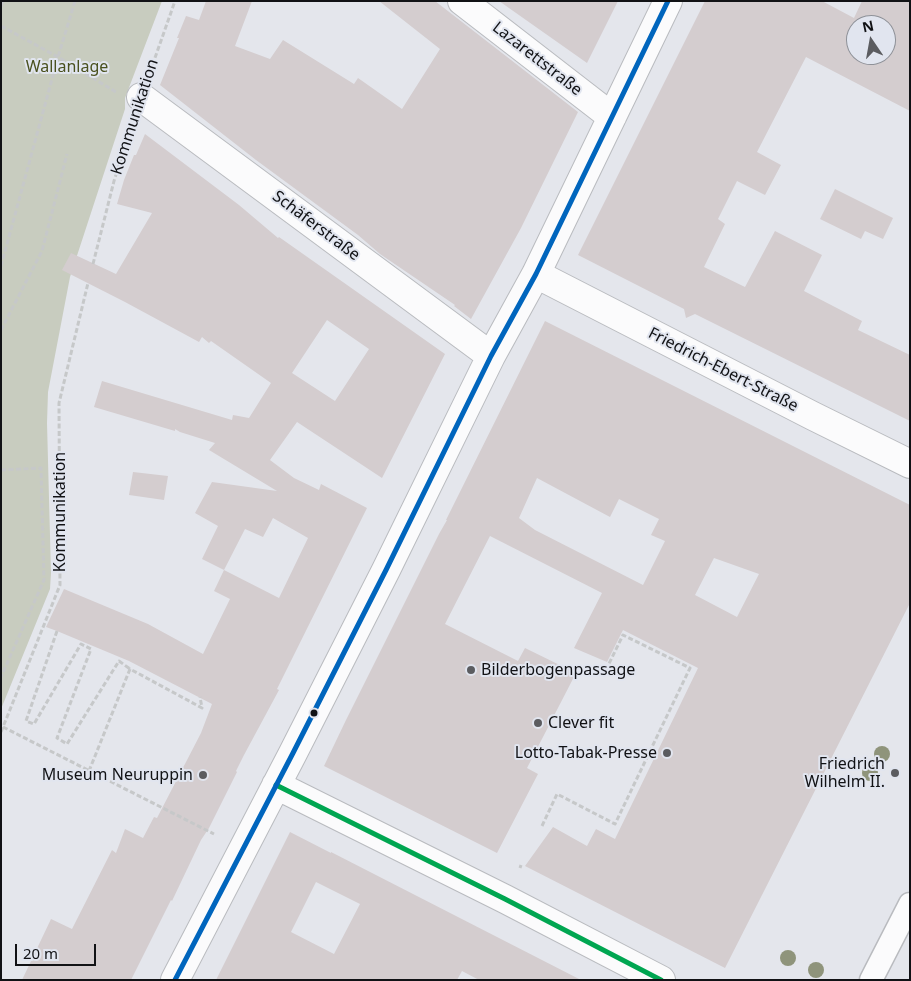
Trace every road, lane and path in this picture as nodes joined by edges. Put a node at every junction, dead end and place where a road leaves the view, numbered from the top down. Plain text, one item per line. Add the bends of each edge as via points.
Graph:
1 (3, 1) edge
2 (75, 1) edge
3 (175, 1) edge
4 (462, 1) edge
5 (668, 1) edge
6 (1, 6) edge
7 (1, 26) edge
8 (58, 57) junction
9 (140, 99) junction
10 (612, 117) junction
11 (67, 154) dead end
12 (93, 264) dead end
13 (1, 266) edge
14 (536, 274) junction
15 (88, 283) dead end
16 (1, 330) edge
17 (491, 356) junction
18 (910, 464) edge
19 (1, 470) edge
20 (57, 631) dead end
21 (130, 669) junction
22 (603, 676) dead end
23 (1, 677) edge
24 (200, 697) dead end
25 (3, 727) junction
26 (1, 732) edge
27 (89, 771) junction
28 (276, 785) junction
29 (542, 826) dead end
30 (214, 834) dead end
31 (910, 904) edge
32 (176, 980) edge
33 (661, 980) edge
34 (871, 980) edge

1 - 6 path
2 - 8 path
3 - 9 path, Kommunikation
4 - 10 street, Lazarettstraße
5 - 10 street
7 - 8 path
8 - 9 path via 125,98
8 - 13 path
9 - 12 path, Kommunikation via 114,181
9 - 17 street, Schäferstraße
10 - 14 street
11 - 16 path via 42,251
14 - 17 street
14 - 18 street, Friedrich-Ebert-Straße
15 - 25 path, Kommunikation via 59,403 60,585
17 - 28 street
19 - 23 path via 41,468 44,580
20 - 21 path via 26,721 34,724 81,644 91,649 57,738 67,744 119,661
21 - 24 path via 202,708
21 - 27 path
22 - 29 path via 624,635 690,668 615,824 557,794
25 - 26 path, Kommunikation
25 - 27 path
27 - 30 path
28 - 32 street
28 - 33 street
31 - 34 street

